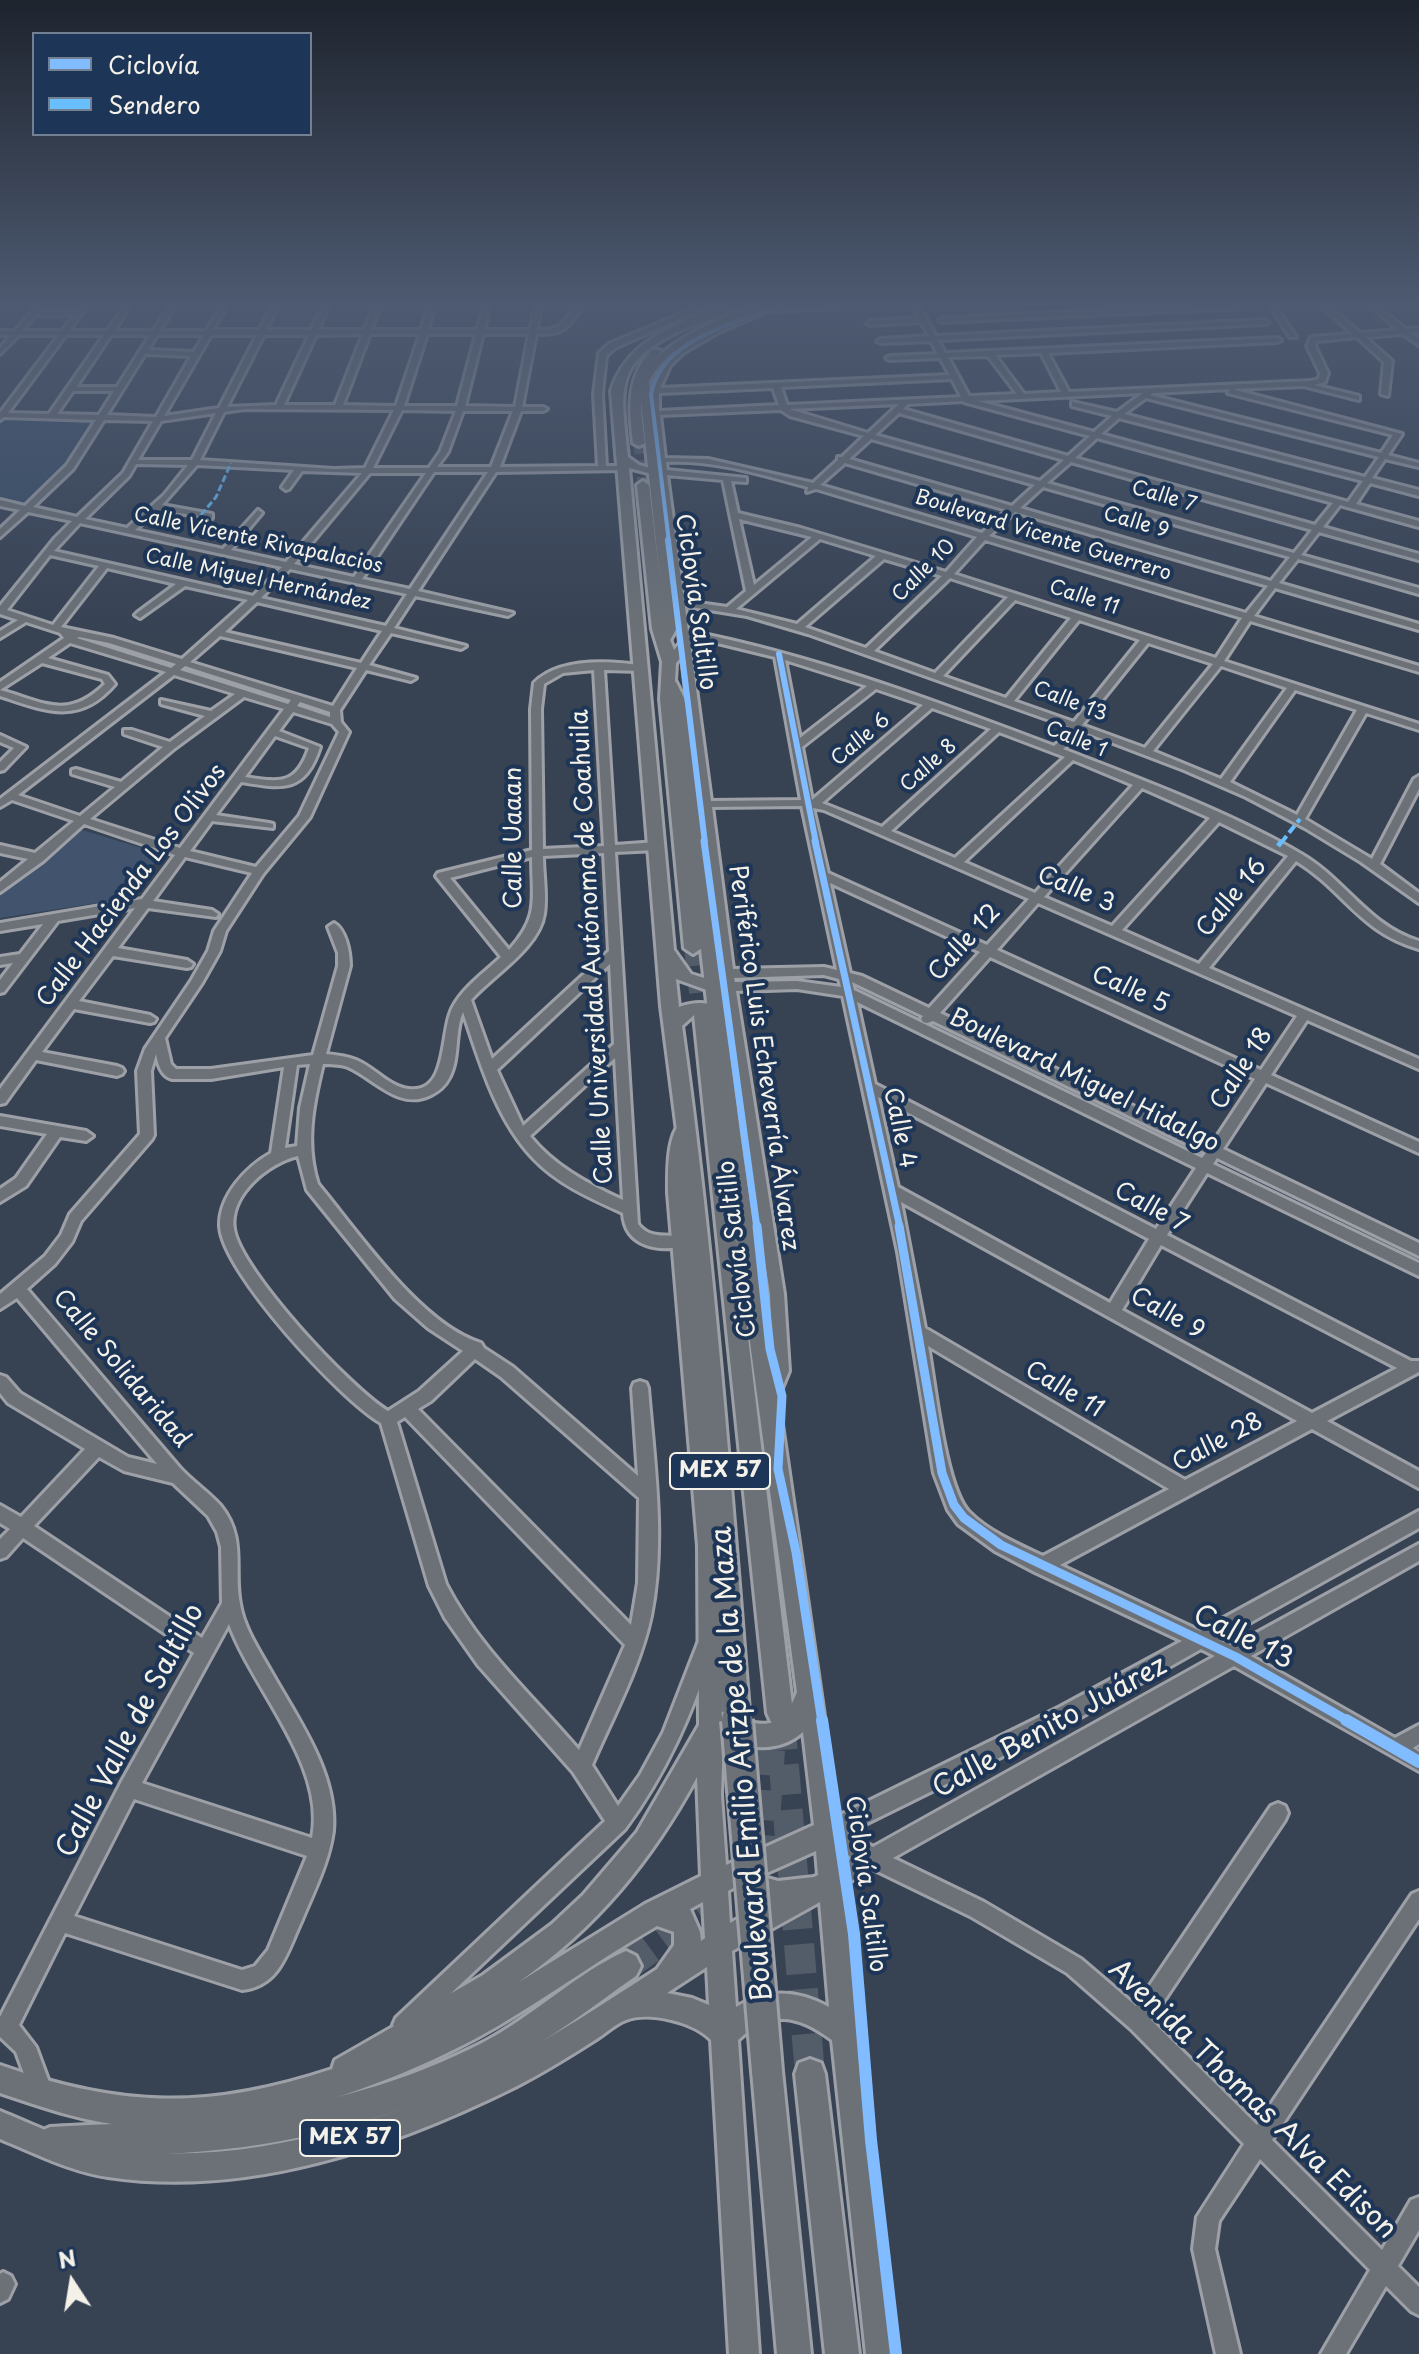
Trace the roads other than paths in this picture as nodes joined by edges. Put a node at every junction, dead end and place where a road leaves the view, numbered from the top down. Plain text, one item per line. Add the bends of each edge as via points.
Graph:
1 (1, 416) edge
2 (161, 416) edge
3 (177, 416) edge
4 (218, 416) edge
5 (395, 416) edge
6 (457, 416) edge
7 (515, 416) edge
8 (599, 416) edge
9 (618, 416) edge
10 (639, 416) edge
11 (656, 416) edge
12 (803, 416) edge
13 (890, 416) edge
14 (918, 416) edge
15 (1022, 416) edge
16 (1117, 416) joint
17 (1232, 416) edge
18 (1331, 416) edge
19 (51, 417) joint
20 (101, 418) junction
21 (159, 419) junction
22 (869, 434) junction
23 (1094, 437) junction
24 (644, 444) junction
25 (1385, 457) junction
26 (841, 459) junction
27 (1073, 459) junction
28 (135, 462) junction
29 (195, 462) junction
30 (1419, 465) edge
31 (622, 467) junction
32 (299, 469) junction
33 (435, 469) junction
34 (495, 469) junction
35 (602, 469) junction
36 (367, 471) junction
37 (654, 472) junction
38 (726, 477) junction
39 (1369, 481) junction
40 (1044, 483) junction
41 (286, 487) dead end
42 (810, 490) junction
43 (1419, 493) edge
44 (0, 503) edge
45 (1337, 503) junction
46 (1350, 506) junction
47 (157, 507) junction
48 (28, 509) junction
49 (1017, 509) junction
50 (258, 513) dead end
51 (734, 515) junction
52 (209, 516) dead end
53 (79, 520) junction
54 (1419, 524) edge
55 (1320, 530) junction
56 (128, 531) junction
57 (0, 534) edge
58 (819, 536) junction
59 (980, 540) junction
60 (48, 552) junction
61 (225, 552) junction
62 (882, 556) junction
63 (1296, 557) junction
64 (1419, 557) edge
65 (105, 564) junction
66 (290, 566) junction
67 (948, 575) junction
68 (356, 580) junction
69 (182, 584) junction
70 (1275, 585) junction
71 (1419, 591) edge
72 (751, 592) junction
73 (413, 593) junction
74 (1014, 596) junction
75 (257, 598) junction
76 (681, 603) junction
77 (731, 608) junction
78 (0, 611) edge
79 (508, 613) dead end
80 (140, 615) dead end
81 (1077, 617) junction
82 (25, 619) junction
83 (1245, 621) junction
84 (1419, 627) edge
85 (390, 628) junction
86 (798, 628) junction
87 (62, 633) junction
88 (218, 633) junction
89 (0, 635) edge
90 (686, 639) junction
91 (1146, 639) junction
92 (461, 646) dead end
93 (867, 652) junction
94 (779, 654) junction
95 (40, 659) junction
96 (1219, 662) junction
97 (182, 663) junction
98 (668, 665) junction
99 (363, 667) junction
100 (599, 668) junction
101 (642, 668) junction
102 (1419, 669) edge
103 (171, 671) junction
104 (936, 677) junction
105 (411, 678) dead end
106 (1419, 678) edge
107 (689, 679) junction
108 (874, 685) junction
109 (1293, 686) junction
110 (0, 690) edge
111 (242, 693) junction
112 (165, 702) dead end
113 (1008, 702) junction
114 (293, 703) junction
115 (930, 704) junction
116 (1363, 709) junction
117 (211, 714) junction
118 (335, 716) junction
119 (1419, 727) edge
120 (998, 728) junction
121 (1074, 728) junction
122 (128, 732) dead end
123 (273, 732) junction
124 (0, 738) edge
125 (171, 746) junction
126 (796, 746) junction
127 (1054, 751) junction
128 (1146, 753) junction
129 (1071, 757) junction
130 (0, 768) edge
131 (76, 772) dead end
132 (240, 779) junction
133 (1419, 779) edge
134 (1223, 784) junction
135 (1139, 785) junction
136 (125, 786) junction
137 (5, 800) edge
138 (811, 803) junction
139 (706, 804) junction
140 (212, 818) junction
141 (1217, 818) junction
142 (1300, 819) junction
143 (84, 820) junction
144 (269, 826) dead end
145 (884, 831) junction
146 (657, 846) junction
147 (610, 848) junction
148 (0, 849) edge
149 (182, 853) junction
150 (537, 853) junction
151 (1295, 855) junction
152 (39, 858) junction
153 (957, 862) junction
154 (1375, 863) junction
155 (259, 871) junction
156 (822, 875) junction
157 (0, 888) edge
158 (1036, 897) junction
159 (1419, 899) edge
160 (143, 903) junction
161 (212, 914) dead end
162 (53, 919) junction
163 (0, 927) edge
164 (334, 927) dead end
165 (1115, 930) junction
166 (1419, 945) edge
167 (664, 946) junction
168 (701, 948) junction
169 (988, 950) junction
170 (110, 951) junction
171 (614, 953) junction
172 (25, 957) junction
173 (509, 959) junction
174 (0, 961) edge
175 (187, 964) dead end
176 (1202, 968) junction
177 (844, 975) junction
178 (721, 981) junction
179 (692, 982) junction
180 (0, 989) edge
181 (847, 992) junction
182 (465, 1000) junction
183 (71, 1004) junction
184 (670, 1006) junction
185 (1305, 1013) junction
186 (932, 1014) junction
187 (710, 1018) junction
188 (150, 1019) dead end
189 (673, 1025) junction
190 (922, 1026) junction
191 (159, 1038) junction
192 (620, 1046) junction
193 (33, 1055) junction
194 (316, 1060) junction
195 (291, 1064) junction
196 (1419, 1064) edge
197 (491, 1068) junction
198 (117, 1071) dead end
199 (1266, 1075) junction
200 (870, 1087) junction
201 (0, 1099) edge
202 (0, 1121) edge
203 (686, 1127) junction
204 (57, 1131) junction
205 (522, 1135) junction
206 (86, 1136) dead end
207 (1419, 1148) edge
208 (305, 1149) junction
209 (1214, 1152) junction
210 (277, 1156) junction
211 (1205, 1165) junction
212 (891, 1190) junction
213 (0, 1196) edge
214 (631, 1217) junction
215 (1158, 1237) junction
216 (682, 1241) junction
217 (1419, 1250) edge
218 (1419, 1270) edge
219 (19, 1290) junction
220 (0, 1303) edge
221 (1113, 1312) junction
222 (920, 1333) junction
223 (476, 1348) junction
224 (1415, 1366) edge
225 (0, 1382) edge
226 (640, 1388) dead end
227 (769, 1400) junction
228 (408, 1410) junction
229 (388, 1419) junction
230 (1311, 1421) junction
231 (97, 1448) junction
232 (178, 1477) junction
233 (1419, 1480) edge
234 (1183, 1488) junction
235 (647, 1494) junction
236 (0, 1513) edge
237 (1419, 1519) edge
238 (22, 1529) junction
239 (0, 1551) edge
240 (1419, 1552) edge
241 (1041, 1566) junction
242 (231, 1604) junction
243 (710, 1629) junction
244 (635, 1642) junction
245 (1203, 1642) junction
246 (203, 1649) junction
247 (1236, 1657) junction
248 (809, 1688) junction
249 (724, 1704) junction
250 (775, 1714) tunnel mouth
251 (710, 1729) junction
252 (1419, 1734) edge
253 (1397, 1747) junction
254 (1419, 1762) edge
255 (581, 1767) junction
256 (129, 1788) junction
257 (1278, 1813) dead end
258 (618, 1822) junction
259 (827, 1832) junction
260 (318, 1850) junction
261 (872, 1858) junction
262 (743, 1870) junction
263 (832, 1881) junction
264 (715, 1883) junction
265 (1419, 1901) edge
266 (654, 1913) junction
267 (61, 1922) junction
268 (718, 1945) junction
269 (626, 1966) tunnel mouth
270 (627, 2006) junction
271 (1138, 2022) junction
272 (3, 2028) edge
273 (845, 2033) junction
274 (724, 2034) junction
275 (354, 2065) junction
276 (810, 2074) tunnel mouth
277 (0, 2079) edge
278 (42, 2094) junction
279 (287, 2094) junction
280 (0, 2125) edge
281 (1258, 2142) junction
282 (50, 2143) junction
283 (1419, 2208) edge
284 (1384, 2267) junction
285 (1419, 2303) edge
286 (744, 2354) edge
287 (794, 2354) edge
288 (842, 2354) edge
289 (881, 2354) edge
290 (1228, 2354) edge
291 (1333, 2354) edge

1 - 19 street
2 - 21 street
3 - 21 street
4 - 29 street
5 - 36 street
6 - 33 street
7 - 34 street
8 - 35 street
9 - 31 highway, Periférico Luis Echeverría Álvarez / MEX 57
10 - 24 highway, Periférico Luis Echeverría Álvarez
11 - 37 street, Periférico Luis Echeverría Álvarez
12 - 22 street, Calle 7
13 - 22 street
14 - 27 street
15 - 23 street
16 - 23 street, Calle 10
16 - 39 street
17 - 25 street
18 - 25 street via 1398,436
19 - 20 street
20 - 21 street
20 - 48 street via 70,467
21 - 28 street
22 - 26 street
22 - 40 street, Calle 7
23 - 27 street, Calle 10
23 - 45 street
24 - 31 highway via 632,449
24 - 37 main road, Periférico Luis Echeverría Álvarez
25 - 30 street
25 - 39 street
26 - 42 street
26 - 49 street, Calle 9
27 - 40 street, Calle 10
27 - 55 street
28 - 29 street
28 - 53 street
29 - 32 street
29 - 47 street
31 - 35 street
31 - 37 highway
31 - 37 highway via 638,480
31 - 101 highway, Periférico Luis Echeverría Álvarez / MEX 57
32 - 36 street
32 - 41 street
33 - 34 street
33 - 36 street
33 - 68 street
34 - 35 street
34 - 73 street
36 - 66 street
37 - 38 street, Boulevard Vicente Guerrero
37 - 42 street, Boulevard Vicente Guerrero via 719,466
37 - 76 street, Periférico Luis Echeverría Álvarez
37 - 98 highway, Periférico Luis Echeverría Álvarez via 659,629
38 - 42 street, Boulevard Vicente Guerrero
38 - 51 street
39 - 43 street
39 - 46 street
40 - 49 street, Calle 10
40 - 63 street, Calle 7
42 - 59 street, Boulevard Vicente Guerrero
44 - 48 street, Calle Vicente Rivapalacios
45 - 46 street
45 - 55 street
46 - 54 street
47 - 52 street
47 - 56 street
48 - 53 street, Calle Vicente Rivapalacios
48 - 57 street
49 - 59 street, Calle 10
49 - 70 street, Calle 9
50 - 61 street
51 - 58 street, Calle 11
51 - 72 street
53 - 56 street, Calle Vicente Rivapalacios
53 - 60 street
55 - 63 street
55 - 64 street
56 - 61 street, Calle Vicente Rivapalacios
58 - 62 street, Calle 11
58 - 72 street
59 - 67 street, Calle 10
59 - 83 street, Boulevard Vicente Guerrero
60 - 65 street, Calle Miguel Hernández
60 - 78 street
61 - 66 street, Calle Vicente Rivapalacios
62 - 67 street, Calle 11
62 - 86 street
63 - 70 street
63 - 71 street, Calle 7
65 - 69 street, Calle Miguel Hernández
65 - 87 street
66 - 68 street, Calle Vicente Rivapalacios
66 - 75 street
67 - 74 street, Calle 11
67 - 93 street, Calle 10
68 - 73 street, Calle Vicente Rivapalacios
69 - 75 street, Calle Miguel Hernández
69 - 80 street
70 - 83 street
70 - 84 street, Calle 9
72 - 77 street
73 - 79 street, Calle Vicente Rivapalacios
73 - 85 street
74 - 81 street, Calle 11
74 - 104 street
75 - 85 street, Calle Miguel Hernández
75 - 88 street
76 - 77 street, Calle 13
76 - 90 street, Periférico Luis Echeverría Álvarez
77 - 86 street, Calle 13
78 - 82 street
81 - 91 street, Calle 11
81 - 113 street
82 - 87 street
82 - 89 street
83 - 96 street
83 - 102 street, Boulevard Vicente Guerrero
83 - 106 street, Boulevard Vicente Guerrero
85 - 92 street, Calle Miguel Hernández
85 - 99 street
86 - 93 street, Calle 13
87 - 95 street
87 - 97 street via 80,631
87 - 103 street
88 - 97 street
88 - 99 street
90 - 94 street, Calle 1
90 - 98 highway
90 - 107 street, Periférico Luis Echeverría Álvarez
91 - 96 street, Calle 11
91 - 121 street
93 - 104 street, Calle 13
94 - 108 street, Calle 1
94 - 126 street, Calle 4
95 - 110 street
95 - 110 street via 105,677 110,684 84,707 71,711
96 - 109 street, Calle 11
96 - 128 street
97 - 103 street
97 - 114 street
98 - 107 highway
98 - 168 highway, Periférico Luis Echeverría Álvarez via 667,699
99 - 105 street
99 - 118 street
100 - 101 street, Calle Uaaan
100 - 147 street, Calle Universidad Autónoma de Coahuila
100 - 150 street, Calle Uaaan via 553,673 539,683
101 - 146 highway, Periférico Luis Echeverría Álvarez / MEX 57
103 - 111 street
103 - 137 street
104 - 113 street, Calle 13
107 - 139 street, Periférico Luis Echeverría Álvarez
108 - 115 street, Calle 1
108 - 126 street
109 - 116 street, Calle 11
109 - 134 street
111 - 114 street
111 - 117 street
112 - 117 street
113 - 121 street, Calle 13
114 - 118 street
114 - 123 street, Calle Hacienda Los Olivos
115 - 120 street, Calle 1
115 - 138 street, Calle 6
116 - 119 street, Calle 11
116 - 142 street
117 - 125 street
118 - 155 street, Calle Solidaridad via 344,732 304,817
120 - 127 street, Calle 1
120 - 145 street, Calle 8
121 - 127 street
121 - 128 street, Calle 13
122 - 125 street
123 - 132 street, Calle Hacienda Los Olivos
123 - 132 street via 315,747 299,778 285,786
124 - 130 street via 21,747
125 - 136 street
126 - 138 street, Calle 4
127 - 129 street, Calle 1
128 - 134 street, Calle 13
129 - 135 street, Calle 1
129 - 153 street
131 - 136 street
132 - 140 street, Calle Hacienda Los Olivos
133 - 154 street
134 - 142 street, Calle 13
135 - 141 street, Calle 1
135 - 158 street, Calle 12
136 - 143 street
137 - 143 street
138 - 139 street, Calle 3
138 - 145 street, Calle 3
138 - 156 street, Calle 4
139 - 178 street, Periférico Luis Echeverría Álvarez
140 - 144 street
140 - 149 street, Calle Hacienda Los Olivos
141 - 151 street, Calle 1
141 - 165 street
142 - 154 street, Calle 13
143 - 149 street
143 - 152 street
145 - 153 street, Calle 3
146 - 147 street
146 - 167 highway, Periférico Luis Echeverría Álvarez / MEX 57
147 - 150 street
147 - 171 street, Calle Universidad Autónoma de Coahuila
148 - 152 street
149 - 155 street
149 - 160 street, Calle Hacienda Los Olivos
150 - 173 street, Calle Uaaan via 538,916 529,937
150 - 173 street via 442,876
151 - 166 street, Calle 1 via 1334,884 1370,923
151 - 176 street, Calle 16
152 - 157 street
153 - 158 street, Calle 3
154 - 159 street, Calle 13
155 - 191 street, Calle Solidaridad
156 - 169 street, Calle 5
156 - 177 street, Calle 4
158 - 165 street, Calle 3
158 - 169 street, Calle 12
160 - 161 street
160 - 162 street
160 - 170 street, Calle Hacienda Los Olivos
162 - 163 street
162 - 172 street
164 - 194 street via 344,966
165 - 176 street, Calle 3
167 - 168 highway via 683,954 701,954
167 - 179 highway via 679,972
167 - 184 highway, Periférico Luis Echeverría Álvarez / MEX 57
168 - 178 main road, Periférico Luis Echeverría Álvarez
169 - 186 street, Calle 12
169 - 199 street, Calle 5
170 - 175 street
170 - 183 street, Calle Hacienda Los Olivos
171 - 192 street, Calle Universidad Autónoma de Coahuila
171 - 197 street
172 - 174 street
172 - 180 street
173 - 182 street, Calle Uaaan
176 - 185 street, Calle 3
177 - 178 street, Boulevard Miguel Hidalgo via 801,971
177 - 181 street, Calle 4
177 - 186 street, Boulevard Miguel Hidalgo
178 - 179 highway
178 - 181 street, Boulevard Miguel Hidalgo
178 - 187 main road, Periférico Luis Echeverría Álvarez
178 - 227 street, Periférico Luis Echeverría Álvarez via 766,1216 782,1341 778,1385
179 - 184 highway
181 - 190 street, Boulevard Miguel Hidalgo
181 - 200 street, Calle 4
182 - 194 street, Calle Uaaan via 453,1022 445,1070 423,1093 404,1093 344,1061
182 - 197 street
183 - 188 street
183 - 193 street, Calle Hacienda Los Olivos
184 - 189 highway, Periférico Luis Echeverría Álvarez / MEX 57
185 - 196 street, Calle 3
185 - 199 street, Calle 18
186 - 190 street, Calle 12
186 - 209 street, Boulevard Miguel Hidalgo
187 - 189 highway via 703,1008 692,1008
187 - 227 main road, Periférico Luis Echeverría Álvarez
187 - 250 highway, Boulevard Emilio Arizpe de la Maza / MEX 57 via 776,1681
189 - 203 highway, Periférico Luis Echeverría Álvarez / MEX 57
190 - 211 street, Boulevard Miguel Hidalgo
191 - 195 street, Calle Uaaan via 172,1074 197,1076
191 - 219 street, Calle Solidaridad via 145,1061 147,1135 75,1218 50,1260
192 - 205 street
192 - 214 street, Calle Universidad Autónoma de Coahuila
193 - 198 street
193 - 201 street, Calle Hacienda Los Olivos
194 - 195 street, Calle Uaaan
194 - 208 street
195 - 210 street
197 - 205 street
199 - 207 street, Calle 5
199 - 209 street, Calle 18
200 - 212 street, Calle 4
200 - 215 street, Calle 7
202 - 204 street
203 - 216 main road, Periférico Luis Echeverría Álvarez via 676,1171
203 - 249 highway, Boulevard Emilio Arizpe de la Maza / MEX 57 via 710,1356
204 - 206 street
204 - 213 street via 21,1182
205 - 214 street via 565,1176
208 - 210 street
208 - 223 street via 306,1176 312,1186 400,1295 433,1323
209 - 211 street, Calle 18
209 - 217 street, Boulevard Miguel Hidalgo
210 - 229 street via 251,1176 231,1207 227,1234 232,1246 330,1374
211 - 215 street, Calle 18
211 - 218 street, Boulevard Miguel Hidalgo
212 - 221 street, Calle 9
212 - 222 street, Calle 4
214 - 216 street via 637,1236
215 - 221 street, Calle 18
215 - 224 street, Calle 7
216 - 243 main road, Periférico Luis Echeverría Álvarez via 709,1546
219 - 220 street
219 - 232 street, Calle Solidaridad
221 - 230 street, Calle 9
222 - 234 street, Calle 11
222 - 241 street, Calle 4 via 937,1447 954,1505 979,1531
223 - 228 street
223 - 235 street
224 - 230 street, Calle 28
225 - 231 street, Calle Valle de Saltillo via 14,1398
226 - 235 street
227 - 248 main road, Periférico Luis Echeverría Álvarez
228 - 229 street
228 - 244 street
229 - 255 street via 448,1610 476,1650
230 - 233 street, Calle 9
230 - 234 street, Calle 28
231 - 232 street, Calle Valle de Saltillo via 124,1464
231 - 238 street
232 - 242 street, Calle Valle de Saltillo via 225,1529
234 - 241 street, Calle 28
235 - 244 street via 647,1547
236 - 238 street
237 - 245 street, Calle Benito Juárez
238 - 239 street
238 - 246 street
240 - 247 street, Calle Benito Juárez
241 - 245 street, Calle 13
242 - 246 street, Calle Valle de Saltillo
242 - 260 street via 248,1653 320,1789 323,1828
243 - 249 main road, Periférico Luis Echeverría Álvarez
243 - 258 street, Periférico Luis Echeverría Álvarez via 668,1748
244 - 255 street
245 - 247 street, Calle 13
245 - 259 street, Calle Benito Juárez
246 - 256 street, Calle Valle de Saltillo
247 - 253 street, Calle 13
247 - 261 street, Calle Benito Juárez
248 - 249 main road via 797,1722 765,1738 730,1727
248 - 259 main road, Periférico Luis Echeverría Álvarez
249 - 251 main road, Periférico Luis Echeverría Álvarez
249 - 262 main road
249 - 287 highway, Boulevard Emilio Arizpe de la Maza / MEX 57, bridge
251 - 264 main road, Periférico Luis Echeverría Álvarez
251 - 275 main road via 622,1873 586,1911 495,1983
252 - 253 street
253 - 254 street, Calle 13
255 - 258 street
256 - 260 street
256 - 267 street, Calle Valle de Saltillo
257 - 271 street
258 - 275 street, Periférico Luis Echeverría Álvarez via 453,1980
259 - 261 street, Avenida Thomas Alva Edison
259 - 262 main road, MEX 57
259 - 263 main road, Periférico Luis Echeverría Álvarez
260 - 267 street via 266,1972 256,1979 242,1980
261 - 263 street, Calle Benito Juárez
261 - 271 street, Avenida Thomas Alva Edison via 1026,1936 1074,1966
262 - 263 main road via 751,1886 775,1894
262 - 264 main road, MEX 57
263 - 268 main road, MEX 57
263 - 273 main road, Periférico Luis Echeverría Álvarez
264 - 266 main road, MEX 57
264 - 268 main road, Periférico Luis Echeverría Álvarez
265 - 281 street
266 - 270 main road via 680,1917 688,1943 679,1962
266 - 279 main road, MEX 57 via 439,2042 354,2076
267 - 272 street, Calle Valle de Saltillo
268 - 270 main road, MEX 57
268 - 274 main road, Periférico Luis Echeverría Álvarez
269 - 282 highway via 495,2052 374,2102 240,2132
270 - 274 main road via 686,2007 713,2021
270 - 282 main road, MEX 57 via 509,2075 391,2126 341,2141 235,2164 188,2166 110,2163
271 - 281 street, Avenida Thomas Alva Edison
272 - 278 street, Calle Valle de Saltillo via 20,2042
273 - 274 main road via 816,2013 783,2005 741,2016
273 - 289 main road
274 - 286 main road
275 - 279 main road
276 - 288 highway
277 - 278 main road, MEX 57
278 - 279 main road, MEX 57 via 103,2110 154,2114
280 - 282 main road, MEX 57
281 - 284 street, Avenida Thomas Alva Edison
281 - 290 street via 1214,2205 1204,2230
283 - 284 street
284 - 285 street, Avenida Thomas Alva Edison
284 - 291 street

